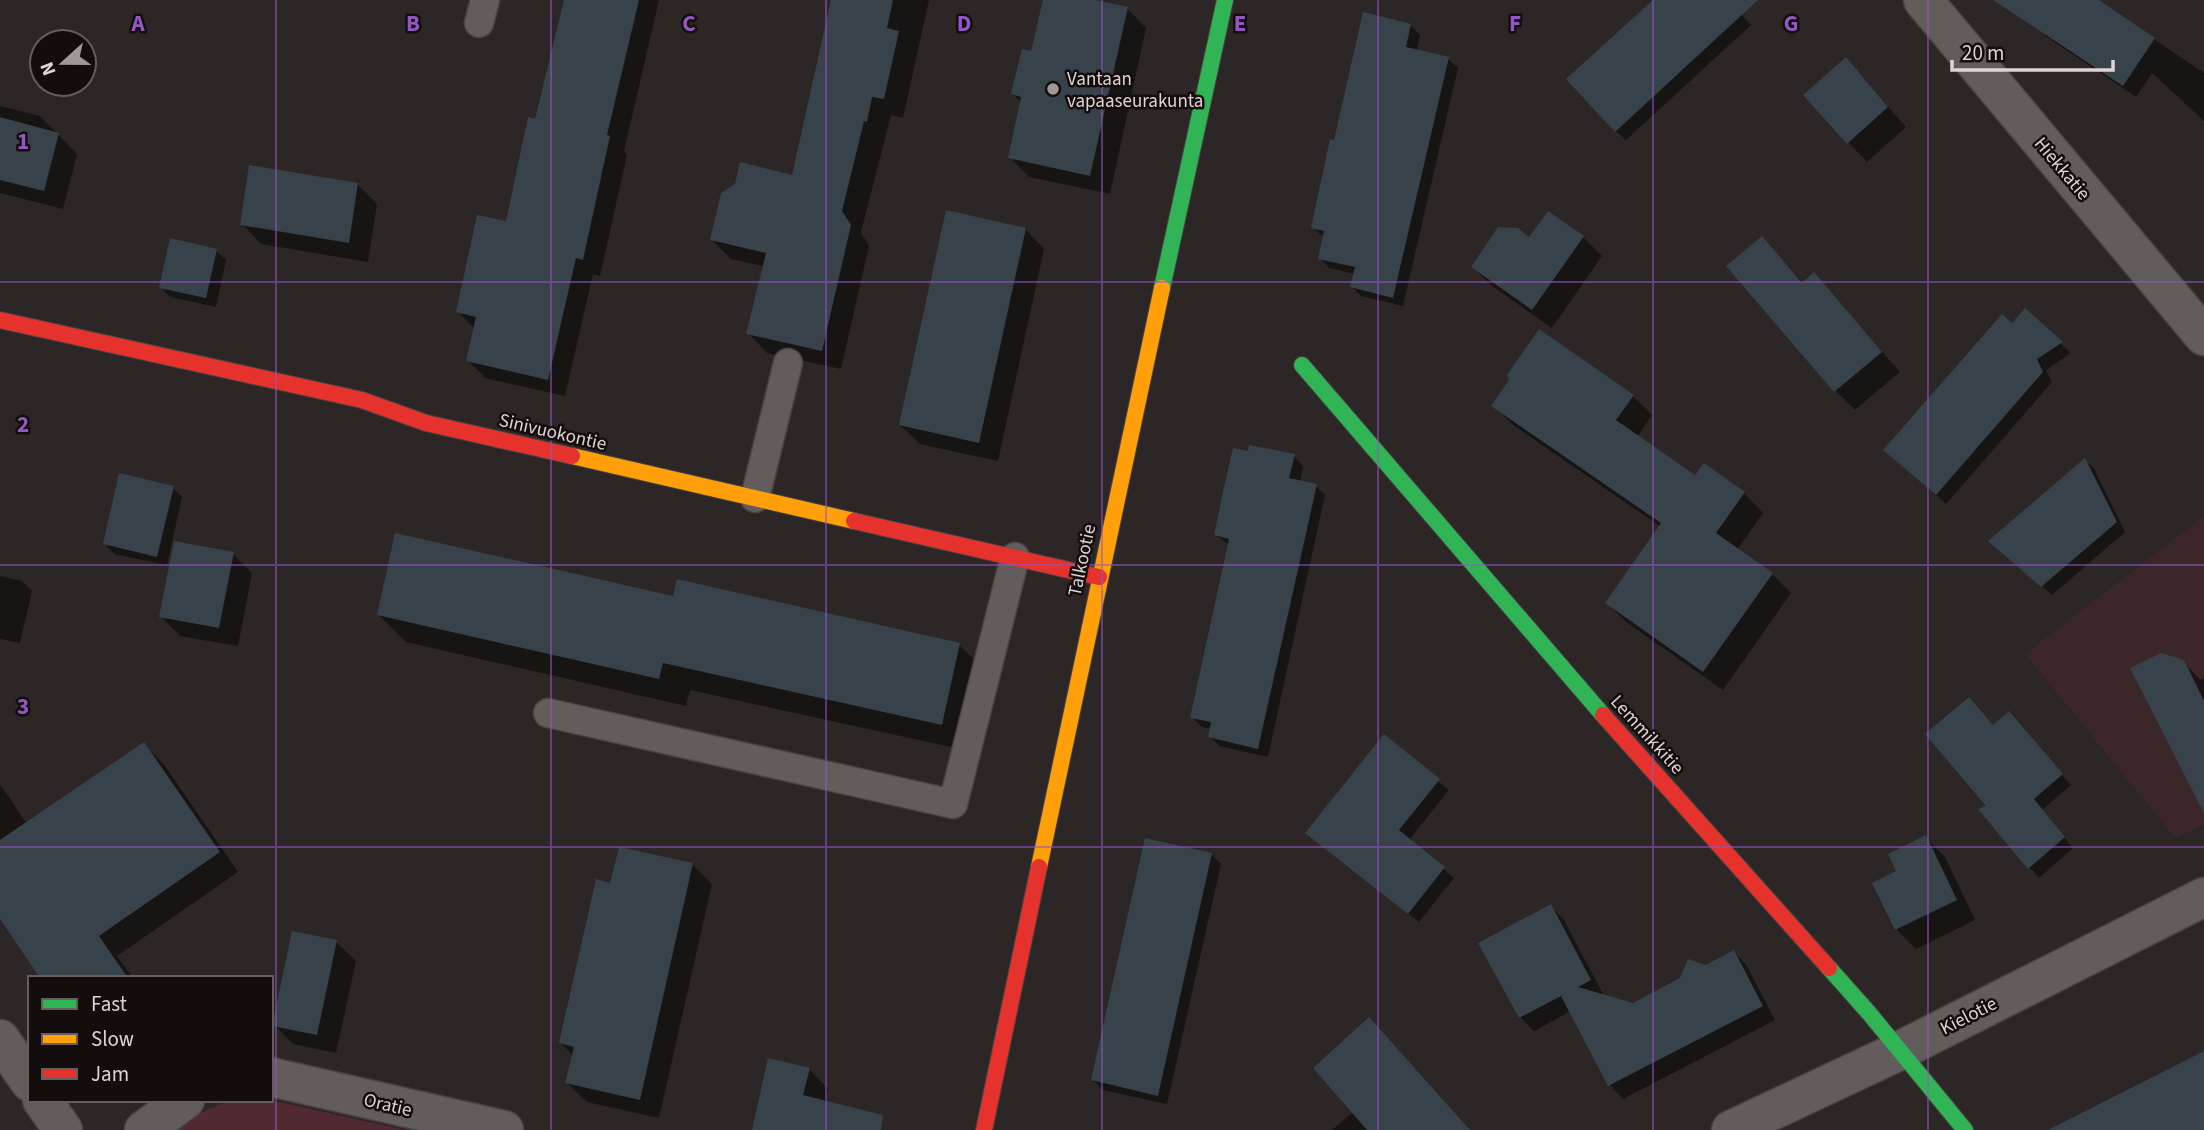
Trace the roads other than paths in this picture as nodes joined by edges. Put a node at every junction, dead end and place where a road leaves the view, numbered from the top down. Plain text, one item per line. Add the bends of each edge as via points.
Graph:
1 (1225, 0) edge
2 (1923, 0) edge
3 (0, 320) edge
4 (2204, 336) edge
5 (788, 363) dead end
6 (1302, 365) dead end
7 (755, 498) junction
8 (1016, 557) junction
9 (1099, 577) junction
10 (548, 713) dead end
11 (2204, 897) edge
12 (0, 1039) edge
13 (1899, 1051) junction
14 (273, 1077) edge
15 (28, 1079) edge
16 (44, 1102) edge
17 (182, 1102) edge
18 (63, 1130) edge
19 (144, 1130) edge
20 (504, 1130) edge
21 (984, 1130) edge
22 (1731, 1130) edge
23 (1965, 1130) edge

1 - 9 street, Talkootie
2 - 4 street, Hiekkatie
3 - 7 street, Sinivuokontie via 362,400 425,423
5 - 7 lane
6 - 13 street, Lemmikkitie via 1551,657
7 - 8 street, Sinivuokontie
8 - 9 street, Sinivuokontie
8 - 10 lane via 953,804
9 - 21 street, Talkootie
11 - 13 street, Kielotie
12 - 15 street
13 - 22 street, Kielotie
13 - 23 street, Lemmikkitie
14 - 20 street, Oratie
16 - 18 street
17 - 19 street

